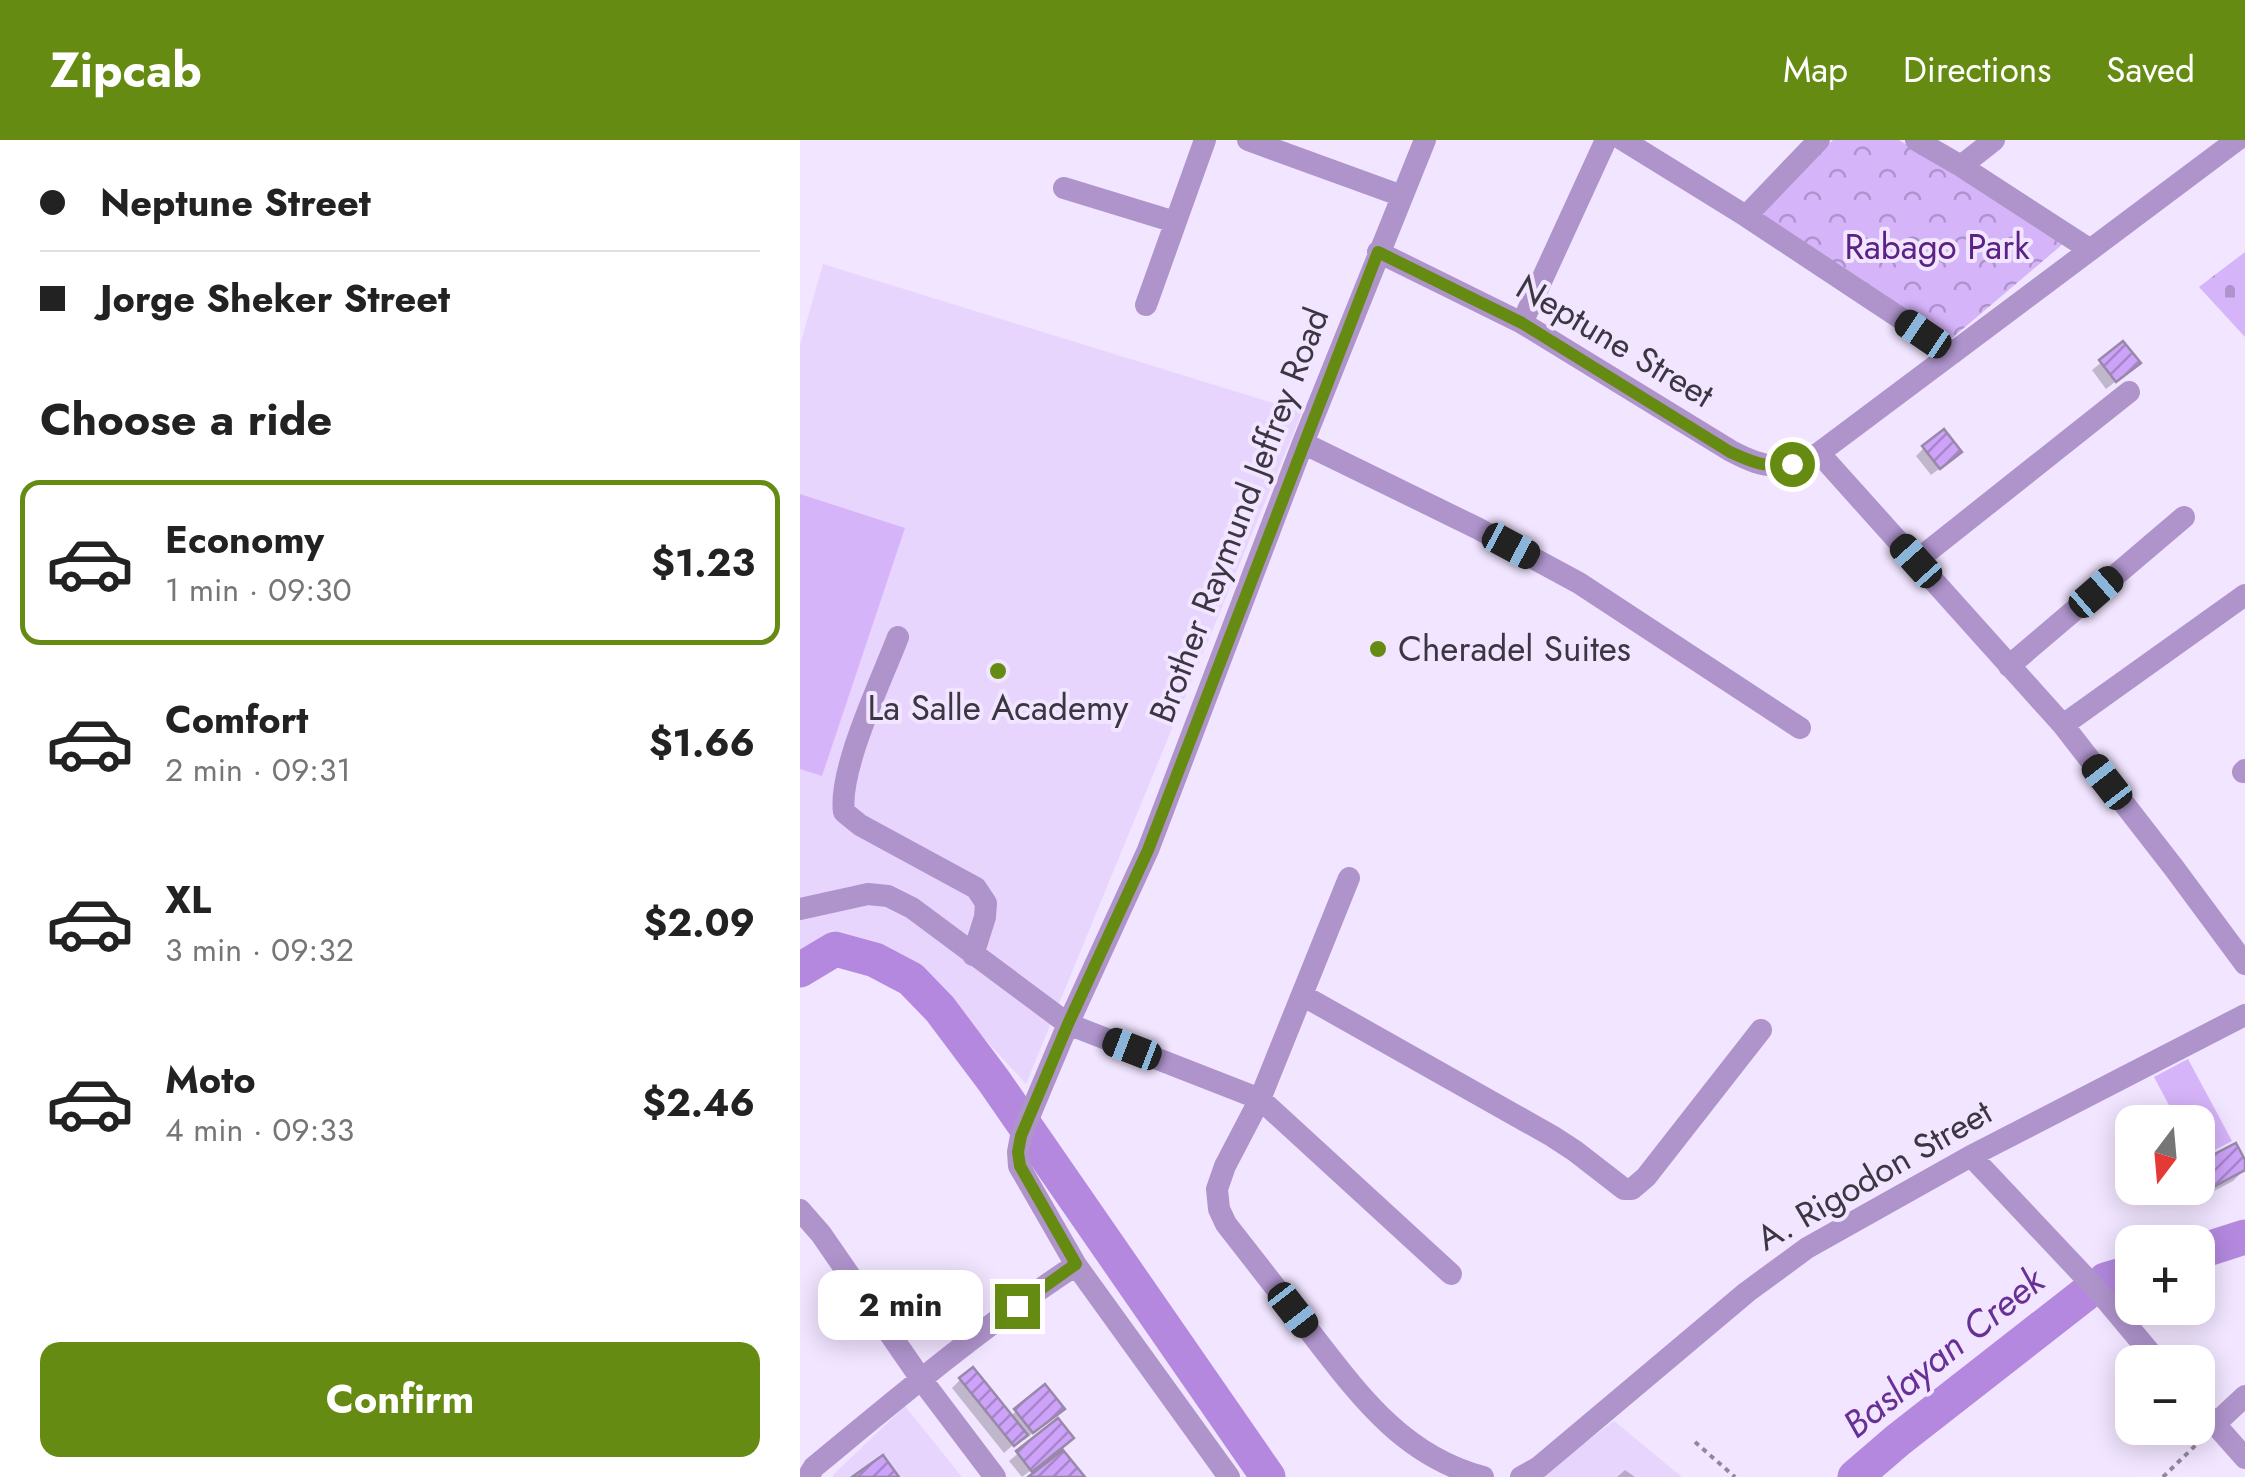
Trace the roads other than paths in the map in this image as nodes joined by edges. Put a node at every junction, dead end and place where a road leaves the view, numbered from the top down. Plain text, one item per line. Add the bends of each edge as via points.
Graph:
1 (1205, 140) edge
2 (1248, 140) edge
3 (1425, 140) edge
4 (1606, 140) edge
5 (1623, 140) edge
6 (1819, 140) edge
7 (1916, 140) edge
8 (1994, 140) edge
9 (2237, 140) edge
10 (1961, 166) junction
11 (1064, 188) dead end
12 (1402, 196) junction
13 (1746, 216) junction
14 (1175, 222) junction
15 (2089, 250) junction
16 (1378, 252) junction
17 (1146, 305) dead end
18 (1522, 323) junction
19 (1953, 353) junction
20 (2130, 392) dead end
21 (1303, 443) junction
22 (1819, 452) junction
23 (2184, 516) dead end
24 (1916, 561) junction
25 (2245, 595) edge
26 (898, 637) dead end
27 (2009, 666) junction
28 (2062, 725) junction
29 (1800, 728) dead end
30 (1349, 878) dead end
31 (800, 909) edge
32 (972, 955) junction
33 (2245, 964) edge
34 (1302, 995) junction
35 (2245, 1015) edge
36 (1068, 1024) junction
37 (1761, 1030) dead end
38 (1260, 1099) junction
39 (1970, 1156) junction
40 (800, 1210) edge
41 (1076, 1264) junction
42 (1451, 1274) dead end
43 (2144, 1345) edge
44 (921, 1379) junction
45 (2245, 1396) edge
46 (2215, 1424) joint
47 (2245, 1458) edge
48 (808, 1477) edge
49 (995, 1477) edge
50 (1229, 1477) edge
51 (1483, 1477) edge
52 (1521, 1477) edge

1 - 14 street
2 - 12 street
3 - 12 street, Brother Raymund Jeffrey Road
4 - 18 street
5 - 13 street
6 - 13 street
7 - 10 street
8 - 10 street
9 - 15 street, Neptune Street
10 - 15 street
11 - 14 street
12 - 16 street, Brother Raymund Jeffrey Road
13 - 19 street
14 - 17 street
15 - 19 street, Neptune Street
16 - 18 street, Neptune Street
16 - 21 street, Brother Raymund Jeffrey Road
18 - 22 street, Neptune Street via 1753,463 1792,464
19 - 22 street, Neptune Street
20 - 24 street
21 - 29 street via 1578,583
21 - 36 street, Brother Raymund Jeffrey Road via 1148,850
22 - 24 street
23 - 27 street
24 - 27 street
25 - 28 street
26 - 32 street via 844,785 844,812 976,888 986,903
27 - 28 street
28 - 33 street
30 - 34 street
31 - 32 street via 888,896
32 - 36 street
34 - 37 street via 1552,1136 1632,1189
34 - 38 street
35 - 39 street, A. Rigodon Street
36 - 38 street
36 - 41 street, Brother Raymund Jeffrey Road via 1018,1152
38 - 42 street
38 - 51 street via 1217,1189 1226,1224 1360,1396 1410,1444
39 - 43 street
39 - 52 street, A. Rigodon Street via 1806,1248
40 - 44 street
41 - 44 street
41 - 50 street
44 - 48 street
44 - 49 street
45 - 46 street
46 - 47 street

